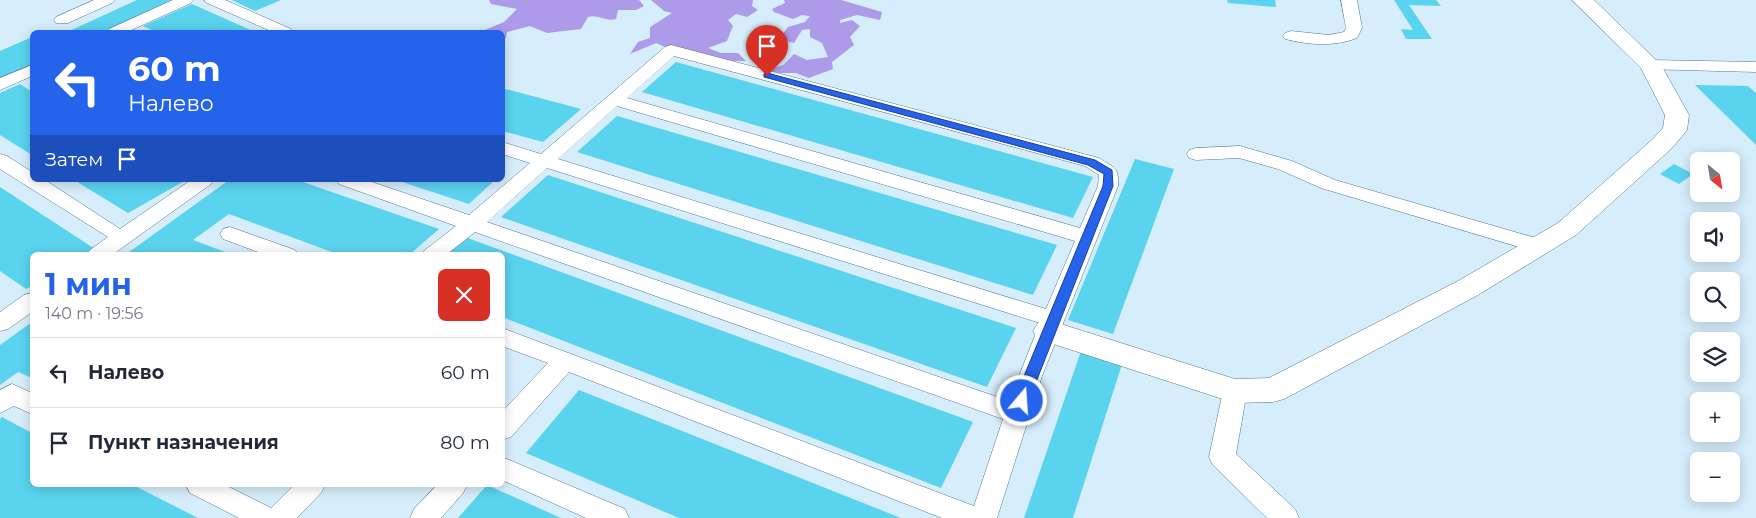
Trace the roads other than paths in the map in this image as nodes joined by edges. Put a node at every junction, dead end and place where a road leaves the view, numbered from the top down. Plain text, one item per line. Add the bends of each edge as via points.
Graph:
1 (107, 0) edge
2 (186, 0) edge
3 (212, 0) edge
4 (1349, 0) edge
5 (1582, 0) edge
6 (62, 20) dead end
7 (124, 30) edge
8 (280, 30) edge
9 (1291, 36) dead end
10 (1650, 66) junction
11 (1755, 68) edge
12 (30, 72) edge
13 (0, 85) edge
14 (614, 100) junction
15 (505, 149) edge
16 (1196, 154) dead end
17 (0, 160) edge
18 (544, 161) junction
19 (30, 179) edge
20 (34, 182) edge
21 (201, 182) edge
22 (352, 182) edge
23 (472, 224) junction
24 (111, 231) dead end
25 (230, 234) dead end
26 (1087, 236) junction
27 (1539, 246) junction
28 (101, 252) edge
29 (280, 252) edge
30 (436, 252) edge
31 (30, 301) edge
32 (0, 323) edge
33 (1051, 325) junction
34 (505, 337) edge
35 (565, 360) junction
36 (1235, 391) junction
37 (0, 403) edge
38 (30, 403) edge
39 (1018, 414) junction
40 (505, 427) edge
41 (505, 469) edge
42 (203, 487) edge
43 (310, 487) edge
44 (452, 487) edge
45 (1274, 513) edge
46 (265, 518) edge
47 (279, 518) edge
48 (424, 518) edge
49 (615, 518) edge
50 (973, 518) edge
51 (983, 518) edge

1 - 6 lane
2 - 7 lane
3 - 8 lane
4 - 9 lane via 1354,28 1351,34 1342,39 1328,40
5 - 10 street
10 - 11 lane
10 - 27 street via 1678,115 1675,130 1566,229
12 - 13 lane
14 - 18 lane
14 - 26 lane
14 - 26 lane via 671,50 1092,162 1109,173 1108,186
15 - 18 lane
16 - 27 lane via 1240,152 1286,165 1328,184
17 - 19 lane
18 - 23 lane
18 - 33 lane
20 - 24 lane
21 - 28 lane
22 - 23 lane
23 - 30 lane
23 - 39 lane
25 - 29 lane
26 - 33 lane
27 - 36 street via 1468,288 1273,390
31 - 32 lane
33 - 36 street
33 - 39 lane
34 - 35 lane
35 - 40 lane
35 - 50 lane
36 - 45 lane via 1222,457
37 - 38 lane via 12,394
39 - 51 lane
41 - 49 lane
42 - 46 lane
43 - 47 lane
44 - 48 lane

